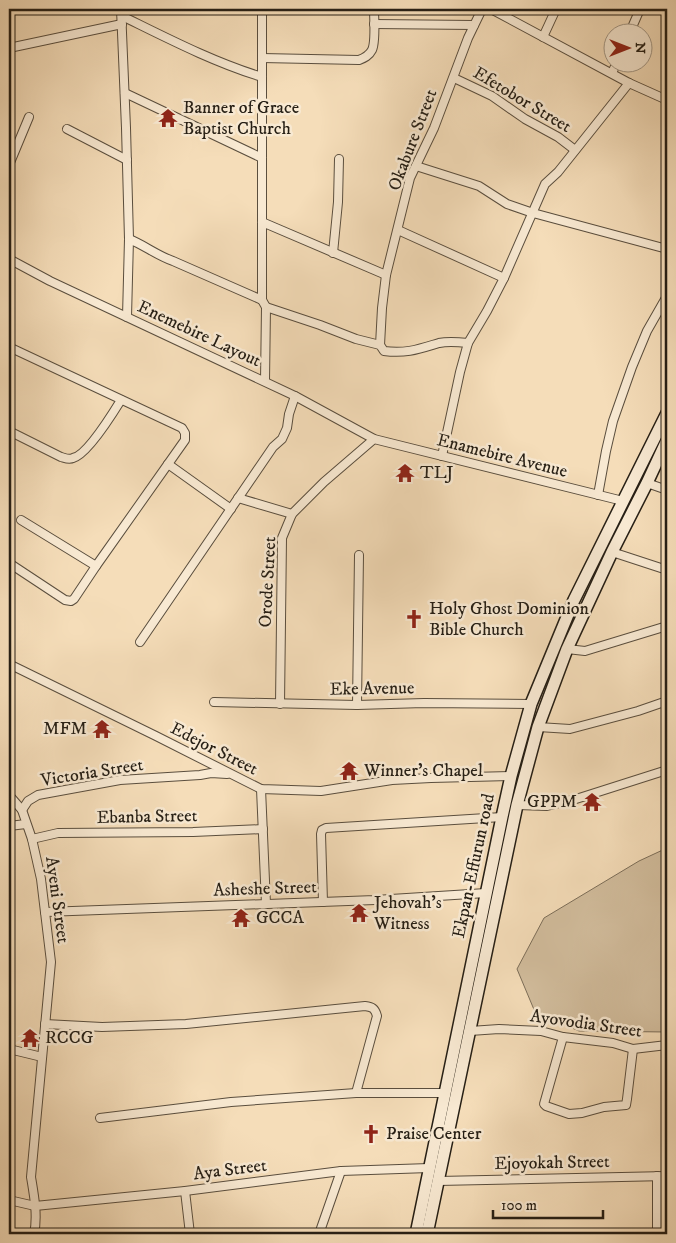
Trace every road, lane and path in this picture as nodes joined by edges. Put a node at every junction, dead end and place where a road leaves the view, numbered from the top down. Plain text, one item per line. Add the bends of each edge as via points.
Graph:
1 (262, 9) edge
2 (374, 9) edge
3 (482, 9) edge
4 (491, 9) edge
5 (556, 9) edge
6 (640, 9) edge
7 (122, 16) edge
8 (634, 22) edge
9 (374, 24) junction
10 (474, 25) junction
11 (543, 37) junction
12 (9, 48) edge
13 (262, 58) junction
14 (612, 73) joint
15 (262, 77) junction
16 (454, 78) junction
17 (629, 83) junction
18 (124, 93) junction
19 (667, 100) edge
20 (29, 117) dead end
21 (67, 129) dead end
22 (575, 150) junction
23 (262, 158) junction
24 (127, 160) junction
25 (338, 160) dead end
26 (9, 165) edge
27 (416, 166) junction
28 (532, 214) junction
29 (262, 222) junction
30 (398, 230) junction
31 (129, 239) junction
32 (667, 249) edge
33 (333, 252) junction
34 (9, 259) edge
35 (386, 275) junction
36 (504, 278) junction
37 (667, 296) edge
38 (264, 303) junction
39 (127, 317) junction
40 (468, 343) junction
41 (380, 345) junction
42 (9, 347) edge
43 (265, 382) junction
44 (295, 396) junction
45 (121, 400) junction
46 (667, 413) edge
47 (9, 431) edge
48 (374, 439) junction
49 (667, 440) edge
50 (442, 456) junction
51 (168, 464) junction
52 (648, 484) junction
53 (667, 490) edge
54 (598, 495) junction
55 (238, 498) junction
56 (623, 501) junction
57 (231, 509) junction
58 (292, 514) junction
59 (20, 520) dead end
60 (612, 552) junction
61 (359, 555) dead end
62 (9, 562) edge
63 (96, 566) junction
64 (667, 570) edge
65 (667, 626) edge
66 (140, 642) dead end
67 (567, 649) junction
68 (9, 664) edge
69 (667, 701) edge
70 (214, 702) dead end
71 (280, 704) junction
72 (531, 704) junction
73 (357, 706) junction
74 (538, 728) junction
75 (667, 770) edge
76 (232, 774) junction
77 (511, 776) junction
78 (261, 789) junction
79 (9, 795) edge
80 (517, 805) junction
81 (22, 810) junction
82 (502, 817) junction
83 (26, 824) junction
84 (9, 826) edge
85 (263, 829) junction
86 (32, 839) junction
87 (486, 893) junction
88 (323, 902) junction
89 (266, 904) junction
90 (45, 912) junction
91 (45, 1024) junction
92 (470, 1031) junction
93 (563, 1037) junction
94 (667, 1046) edge
95 (9, 1049) edge
96 (633, 1049) junction
97 (42, 1057) junction
98 (356, 1093) junction
99 (445, 1093) junction
100 (100, 1118) dead end
101 (429, 1168) junction
102 (341, 1171) junction
103 (657, 1176) junction
104 (667, 1176) edge
105 (438, 1181) junction
106 (184, 1191) junction
107 (9, 1200) edge
108 (35, 1206) junction
109 (34, 1234) edge
110 (190, 1234) edge
111 (319, 1234) edge
112 (416, 1234) edge
113 (427, 1234) edge
114 (656, 1234) edge

1 - 13 street
2 - 9 street
3 - 10 street, Okabure Street
4 - 11 street
5 - 11 street
6 - 8 street
7 - 12 street
7 - 15 street via 174,42
7 - 18 street
9 - 10 street
9 - 13 street via 372,50 359,60
10 - 16 street, Okabure Street
11 - 14 street
13 - 15 street
14 - 17 street
15 - 23 street
16 - 22 street, Efetobor Street via 492,96
16 - 27 street, Okabure Street
17 - 19 street
17 - 22 street
18 - 23 street
18 - 24 street
20 - 26 street
21 - 24 street
22 - 28 street via 545,184
23 - 29 street
24 - 31 street
25 - 33 street
27 - 28 street via 479,186 507,204
27 - 30 street, Okabure Street via 410,178
28 - 32 street
28 - 36 street
29 - 33 street
29 - 38 street
30 - 35 street, Okabure Street
30 - 36 street
31 - 38 street via 163,258
31 - 39 street
33 - 35 street
34 - 39 street, Enemebire Layout
35 - 41 street, Okabure Street
36 - 40 street
37 - 54 street via 647,331 613,421
38 - 41 street
38 - 43 street
39 - 43 street, Enemebire Layout
40 - 41 street via 441,343 395,353 384,351
40 - 50 street
42 - 45 street
43 - 44 street, Enemebire Layout
44 - 48 street, Enemebire Layout
44 - 55 street via 282,439
45 - 47 street via 107,423 74,458 61,457
45 - 51 street via 182,428 184,440
46 - 56 main road, Ekpan-Effurun road
48 - 50 street, Enamebire Avenue
48 - 58 street, Orode Street
49 - 52 main road
50 - 54 street, Enamebire Avenue
51 - 57 street
51 - 63 street
52 - 53 street
52 - 60 main road
54 - 56 street, Enamebire Avenue
55 - 57 street
55 - 58 street
56 - 72 main road, Ekpan-Effurun road via 574,600
57 - 66 street
58 - 71 street, Orode Street via 282,538
59 - 63 street
60 - 64 street
60 - 67 main road
61 - 73 street
62 - 63 street via 71,601
65 - 67 street via 585,651
67 - 74 main road
68 - 76 street, Edejor Street
69 - 74 street via 570,729
70 - 71 street, Eke Avenue
71 - 73 street, Eke Avenue
72 - 73 street, Eke Avenue
72 - 77 main road, Ekpan-Effurun road
74 - 80 main road
75 - 80 street via 548,806
76 - 78 street, Edejor Street
76 - 81 street, Victoria Street via 120,780 38,795
77 - 78 street, Edejor Street via 392,780 321,791
77 - 82 main road, Ekpan-Effurun road
78 - 85 street
79 - 81 street
80 - 92 main road
81 - 83 street, Ayeni Street
82 - 87 main road, Ekpan-Effurun road
82 - 88 street via 326,828 321,834
83 - 84 street
83 - 86 street, Ayeni Street
85 - 86 street, Ebanba Street via 58,833
85 - 89 street
86 - 90 street, Ayeni Street
87 - 88 street, Asheshe Street
87 - 99 main road, Ekpan-Effurun road
88 - 89 street, Asheshe Street
89 - 90 street, Asheshe Street
90 - 91 street, Ayeni Street via 50,962
91 - 97 street, Ayeni Street
91 - 98 street via 102,1028 186,1024 365,1006 374,1008 377,1016
92 - 93 street, Ayovodia Street via 541,1031
92 - 105 main road
93 - 96 street, Ayovodia Street via 613,1043
93 - 96 street via 544,1104 569,1114 626,1105
94 - 96 street, Ayovodia Street
95 - 97 street
97 - 108 street, Ayeni Street via 31,1177
98 - 99 street
98 - 100 street via 231,1102
99 - 101 main road, Ekpan-Effurun road
101 - 102 street, Aya Street
101 - 112 main road, Ekpan-Effurun road
102 - 106 street, Aya Street
102 - 111 street
103 - 104 street, Ejoyokah Street
103 - 105 street, Ejoyokah Street
103 - 114 street
105 - 113 main road
106 - 108 street, Aya Street
106 - 110 street
107 - 108 street, Aya Street
108 - 109 street, Ayeni Street

